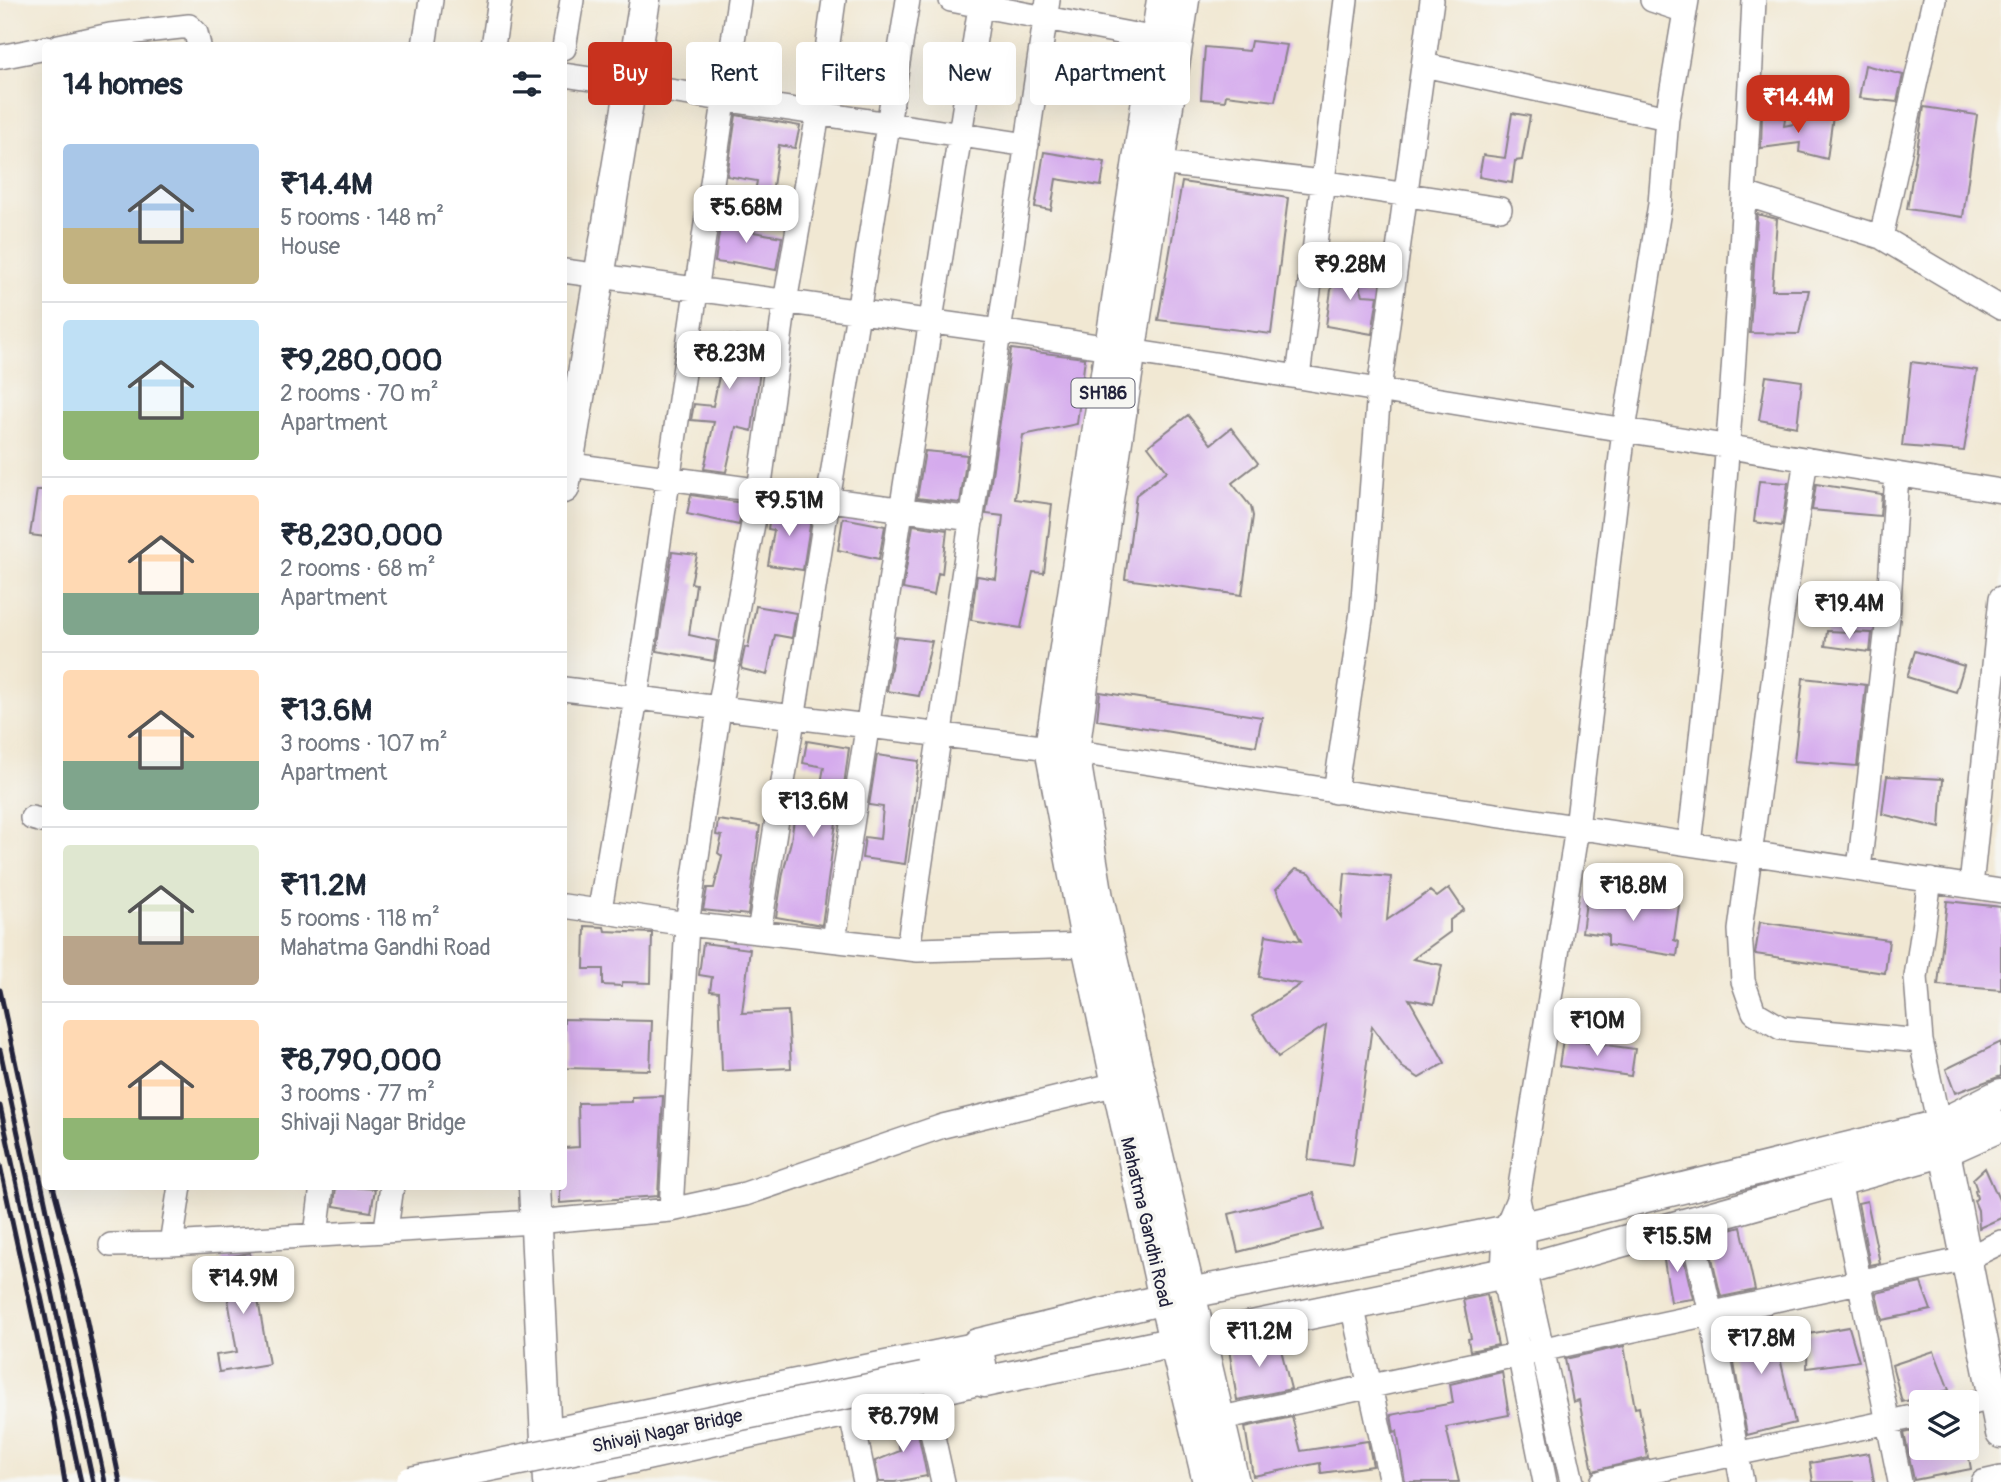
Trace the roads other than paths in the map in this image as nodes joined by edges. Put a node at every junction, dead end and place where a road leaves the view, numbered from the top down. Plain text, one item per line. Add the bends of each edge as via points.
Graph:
1 (431, 0) edge
2 (500, 0) edge
3 (572, 0) edge
4 (645, 0) edge
5 (739, 0) edge
6 (834, 0) edge
7 (908, 0) edge
8 (951, 0) edge
9 (1162, 0) edge
10 (1184, 0) edge
11 (1346, 0) edge
12 (1432, 0) edge
13 (1652, 0) edge
14 (1754, 0) edge
15 (1934, 0) edge
16 (980, 3) edge
17 (1686, 6) edge
18 (1047, 9) edge
19 (1156, 39) junction
20 (111, 40) edge
21 (198, 42) edge
22 (425, 42) edge
23 (494, 42) edge
24 (565, 42) edge
25 (638, 42) edge
26 (733, 42) edge
27 (42, 49) edge
28 (0, 57) edge
29 (1424, 65) junction
30 (567, 75) edge
31 (588, 79) edge
32 (628, 105) edge
33 (723, 105) edge
34 (758, 105) edge
35 (818, 114) junction
36 (1667, 118) junction
37 (888, 124) junction
38 (960, 135) junction
39 (1027, 145) junction
40 (1160, 163) junction
41 (1322, 182) junction
42 (1745, 194) junction
43 (1407, 195) junction
44 (1500, 209) dead end
45 (1881, 237) junction
46 (567, 271) edge
47 (599, 275) junction
48 (696, 289) junction
49 (785, 302) junction
50 (2001, 308) edge
51 (858, 312) junction
52 (931, 322) junction
53 (999, 331) junction
54 (1120, 351) junction
55 (1298, 377) junction
56 (1379, 390) junction
57 (1624, 430) junction
58 (1727, 447) junction
59 (1806, 459) junction
60 (567, 461) edge
61 (567, 473) edge
62 (1896, 474) junction
63 (668, 479) junction
64 (759, 491) junction
65 (2001, 491) edge
66 (828, 500) junction
67 (901, 510) junction
68 (971, 519) junction
69 (2001, 598) edge
70 (567, 689) edge
71 (636, 698) junction
72 (719, 709) junction
73 (793, 718) junction
74 (867, 727) junction
75 (939, 736) junction
76 (1062, 750) junction
77 (1335, 792) junction
78 (1577, 828) junction
79 (1689, 844) junction
80 (1749, 853) junction
81 (1859, 869) junction
82 (1930, 880) junction
83 (1971, 886) junction
84 (2001, 891) edge
85 (567, 906) edge
86 (600, 909) junction
87 (687, 924) junction
88 (759, 932) junction
89 (834, 940) junction
90 (1097, 943) junction
91 (908, 949) junction
92 (1921, 1041) junction
93 (1117, 1084) junction
94 (2001, 1094) edge
95 (2001, 1126) edge
96 (1942, 1138) junction
97 (1839, 1181) junction
98 (179, 1190) edge
99 (322, 1190) edge
100 (391, 1190) edge
101 (534, 1190) edge
102 (671, 1210) junction
103 (1516, 1219) junction
104 (534, 1222) junction
105 (1690, 1223) junction
106 (386, 1229) junction
107 (316, 1234) junction
108 (2001, 1242) edge
109 (171, 1244) junction
110 (111, 1245) dead end
111 (1966, 1259) junction
112 (1514, 1271) junction
113 (1858, 1282) junction
114 (1177, 1296) junction
115 (1352, 1305) junction
116 (1711, 1314) junction
117 (1187, 1338) junction
118 (1542, 1350) junction
119 (1519, 1355) junction
120 (1994, 1361) edge
121 (981, 1363) junction
122 (923, 1387) junction
123 (1370, 1387) junction
124 (1980, 1401) edge
125 (851, 1414) junction
126 (1909, 1418) edge
127 (1208, 1421) junction
128 (1890, 1423) junction
129 (545, 1431) junction
130 (2001, 1433) edge
131 (1737, 1453) junction
132 (2001, 1478) edge
133 (548, 1481) edge
134 (411, 1482) edge
135 (865, 1482) edge
136 (943, 1482) edge
137 (1208, 1482) edge
138 (1234, 1482) edge
139 (1391, 1482) edge
140 (1545, 1482) edge
141 (1572, 1482) edge
142 (1602, 1482) edge
143 (1742, 1482) edge
144 (1900, 1482) edge
145 (1983, 1482) edge

1 - 22 street
2 - 23 street
3 - 24 street
4 - 25 main road
5 - 26 street
6 - 35 street
7 - 37 street
8 - 16 street
9 - 19 main road, SH186
10 - 40 main road
11 - 41 street
12 - 29 street
13 - 17 street
14 - 42 street
15 - 45 street
16 - 18 street
16 - 38 street
17 - 36 street
18 - 19 street
18 - 39 street
19 - 54 main road, SH186
20 - 21 street via 189,26
27 - 28 street
29 - 36 street
29 - 43 street
30 - 31 street
32 - 47 main road
33 - 48 street
34 - 35 street
35 - 37 street
35 - 49 street
36 - 57 street via 1660,204
37 - 38 street
37 - 51 street
38 - 39 street
38 - 52 street
39 - 53 street
40 - 41 street
40 - 54 main road
41 - 43 street
41 - 55 street
42 - 45 street
42 - 58 street
43 - 44 street
43 - 56 street
45 - 50 street
46 - 47 street
47 - 48 street
47 - 60 main road
48 - 49 street
48 - 63 street
49 - 51 street
49 - 64 street
51 - 52 street
51 - 66 street
52 - 53 street
52 - 67 street
53 - 54 street
53 - 68 street
54 - 55 street
54 - 76 main road, SH186
55 - 56 street
56 - 57 street
56 - 77 street via 1362,612
57 - 58 street
57 - 78 street
58 - 59 street
58 - 79 street via 1716,605
59 - 62 street
59 - 80 street
61 - 63 street
62 - 65 street
62 - 81 street via 1888,618
63 - 64 street
63 - 71 street
64 - 66 street
64 - 72 street
66 - 67 street
66 - 73 street
67 - 68 street
67 - 74 street
68 - 75 street
69 - 83 street
70 - 71 street
71 - 72 street
71 - 86 street
72 - 73 street
72 - 87 street
73 - 74 street
73 - 88 street
74 - 75 street
74 - 89 street
75 - 76 street
75 - 91 street
76 - 77 street
76 - 90 main road, SH186
77 - 78 street
78 - 79 street
78 - 103 street
79 - 80 street
80 - 81 street
80 - 92 street via 1740,930 1743,981 1754,1012 1781,1028
81 - 82 street
82 - 83 street
82 - 92 street via 1916,977
83 - 84 street
85 - 86 street
86 - 87 street
87 - 88 street
87 - 102 street
88 - 89 street
89 - 91 street
90 - 91 street
90 - 93 main road, SH186
90 - 114 main road
92 - 96 street
93 - 102 street via 943,1126 745,1194
93 - 114 main road, Mahatma Gandhi Road
94 - 96 main road
95 - 96 main road
96 - 97 main road
96 - 103 main road
96 - 111 main road
97 - 105 main road
97 - 113 street
98 - 109 street
99 - 107 street
100 - 106 street
101 - 104 main road
102 - 104 street
103 - 112 street
103 - 114 main road
104 - 106 street
104 - 129 main road
105 - 112 main road
105 - 116 street
106 - 107 street
107 - 109 street
108 - 111 street
109 - 110 street
111 - 113 street
111 - 120 main road
112 - 115 main road
112 - 118 street
112 - 119 street
113 - 116 street
113 - 128 street
114 - 117 main road
114 - 121 main road
115 - 117 main road
115 - 123 street
116 - 118 street
116 - 131 street
117 - 121 main road
117 - 127 main road
118 - 119 street
118 - 141 street
119 - 123 street
119 - 140 street
120 - 124 main road
121 - 122 main road, Shivaji Nagar Bridge
121 - 129 street
122 - 125 street
122 - 134 main road, Shivaji Nagar Bridge, bridge
122 - 136 street
123 - 127 street
123 - 139 street
124 - 130 main road
125 - 133 street
125 - 135 street
126 - 128 street
127 - 137 main road
127 - 138 main road
128 - 131 street
128 - 144 street
129 - 133 main road
131 - 142 street
131 - 143 street
132 - 145 street

